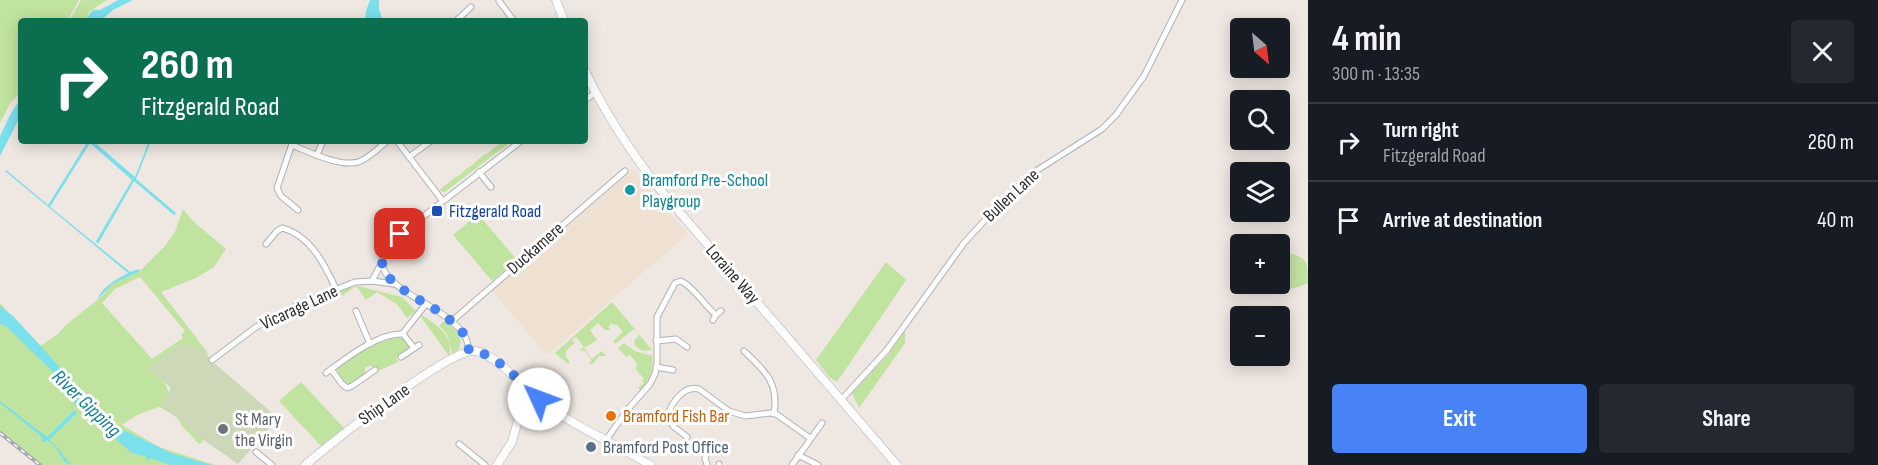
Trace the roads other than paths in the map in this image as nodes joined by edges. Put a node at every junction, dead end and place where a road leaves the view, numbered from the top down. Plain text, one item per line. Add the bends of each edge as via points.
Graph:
1 (556, 0) edge
2 (1182, 0) edge
3 (499, 2) dead end
4 (471, 7) dead end
5 (459, 18) edge
6 (512, 18) edge
7 (563, 18) edge
8 (588, 78) edge
9 (595, 93) junction
10 (588, 98) edge
11 (293, 144) edge
12 (295, 144) edge
13 (322, 144) edge
14 (383, 144) edge
15 (399, 144) edge
16 (426, 144) edge
17 (517, 144) edge
18 (317, 154) junction
19 (409, 157) junction
20 (625, 171) dead end
21 (479, 172) junction
22 (619, 176) junction
23 (624, 182) dead end
24 (491, 187) dead end
25 (442, 200) junction
26 (298, 210) dead end
27 (266, 244) dead end
28 (382, 262) junction
29 (372, 280) junction
30 (394, 284) junction
31 (336, 289) junction
32 (426, 304) junction
33 (356, 311) dead end
34 (717, 315) dead end
35 (451, 321) junction
36 (403, 333) junction
37 (657, 341) junction
38 (370, 344) junction
39 (687, 347) dead end
40 (469, 351) junction
41 (744, 351) dead end
42 (401, 357) dead end
43 (212, 360) dead end
44 (657, 367) junction
45 (332, 369) junction
46 (375, 370) dead end
47 (673, 370) dead end
48 (326, 373) dead end
49 (534, 395) junction
50 (842, 399) junction
51 (774, 414) junction
52 (822, 423) dead end
53 (687, 438) dead end
54 (810, 438) junction
55 (606, 440) junction
56 (459, 444) dead end
57 (708, 451) dead end
58 (256, 452) dead end
59 (798, 455) junction
60 (272, 465) edge
61 (305, 465) edge
62 (485, 465) edge
63 (497, 465) edge
64 (650, 465) edge
65 (707, 465) edge
66 (792, 465) edge
67 (818, 465) edge
68 (897, 465) edge

1 - 7 main road
2 - 50 street, Bullen Lane via 1147,69 1116,115 1007,196 963,243 894,341
3 - 6 street
4 - 5 street
8 - 9 main road, Loraine Way
9 - 10 street
9 - 50 main road, Loraine Way via 658,187
11 - 26 street via 277,188
12 - 18 street
13 - 18 street
14 - 18 street via 352,164
15 - 19 street
16 - 19 street
17 - 21 street
19 - 25 street
20 - 22 street, Duckamere
21 - 24 street
21 - 25 street
22 - 23 street
22 - 35 street, Duckamere
25 - 28 street via 389,244
27 - 31 street via 280,229 288,230 313,249
28 - 29 street
28 - 30 street
29 - 30 street, Vicarage Lane
29 - 31 street, Vicarage Lane
30 - 32 street
31 - 43 street, Vicarage Lane via 277,314
32 - 35 street
32 - 36 street
33 - 38 street
34 - 37 street via 690,286 678,282 657,317
35 - 40 street via 464,334
36 - 38 street
36 - 42 street via 416,346
37 - 39 street via 675,339
37 - 44 street
38 - 45 street
40 - 49 main road via 498,363
40 - 61 main road, Ship Lane via 373,411
41 - 51 street via 773,384
44 - 47 street
44 - 55 street via 650,384
45 - 46 street via 347,388
45 - 48 street
49 - 55 main road
49 - 63 main road via 521,410 512,442
50 - 68 main road, Loraine Way
51 - 53 street via 734,413 699,389 691,388 683,392 668,415 673,426
51 - 54 street
52 - 54 street
54 - 59 street
55 - 64 main road
56 - 62 street
57 - 65 street
58 - 60 street
59 - 66 street
59 - 67 street

